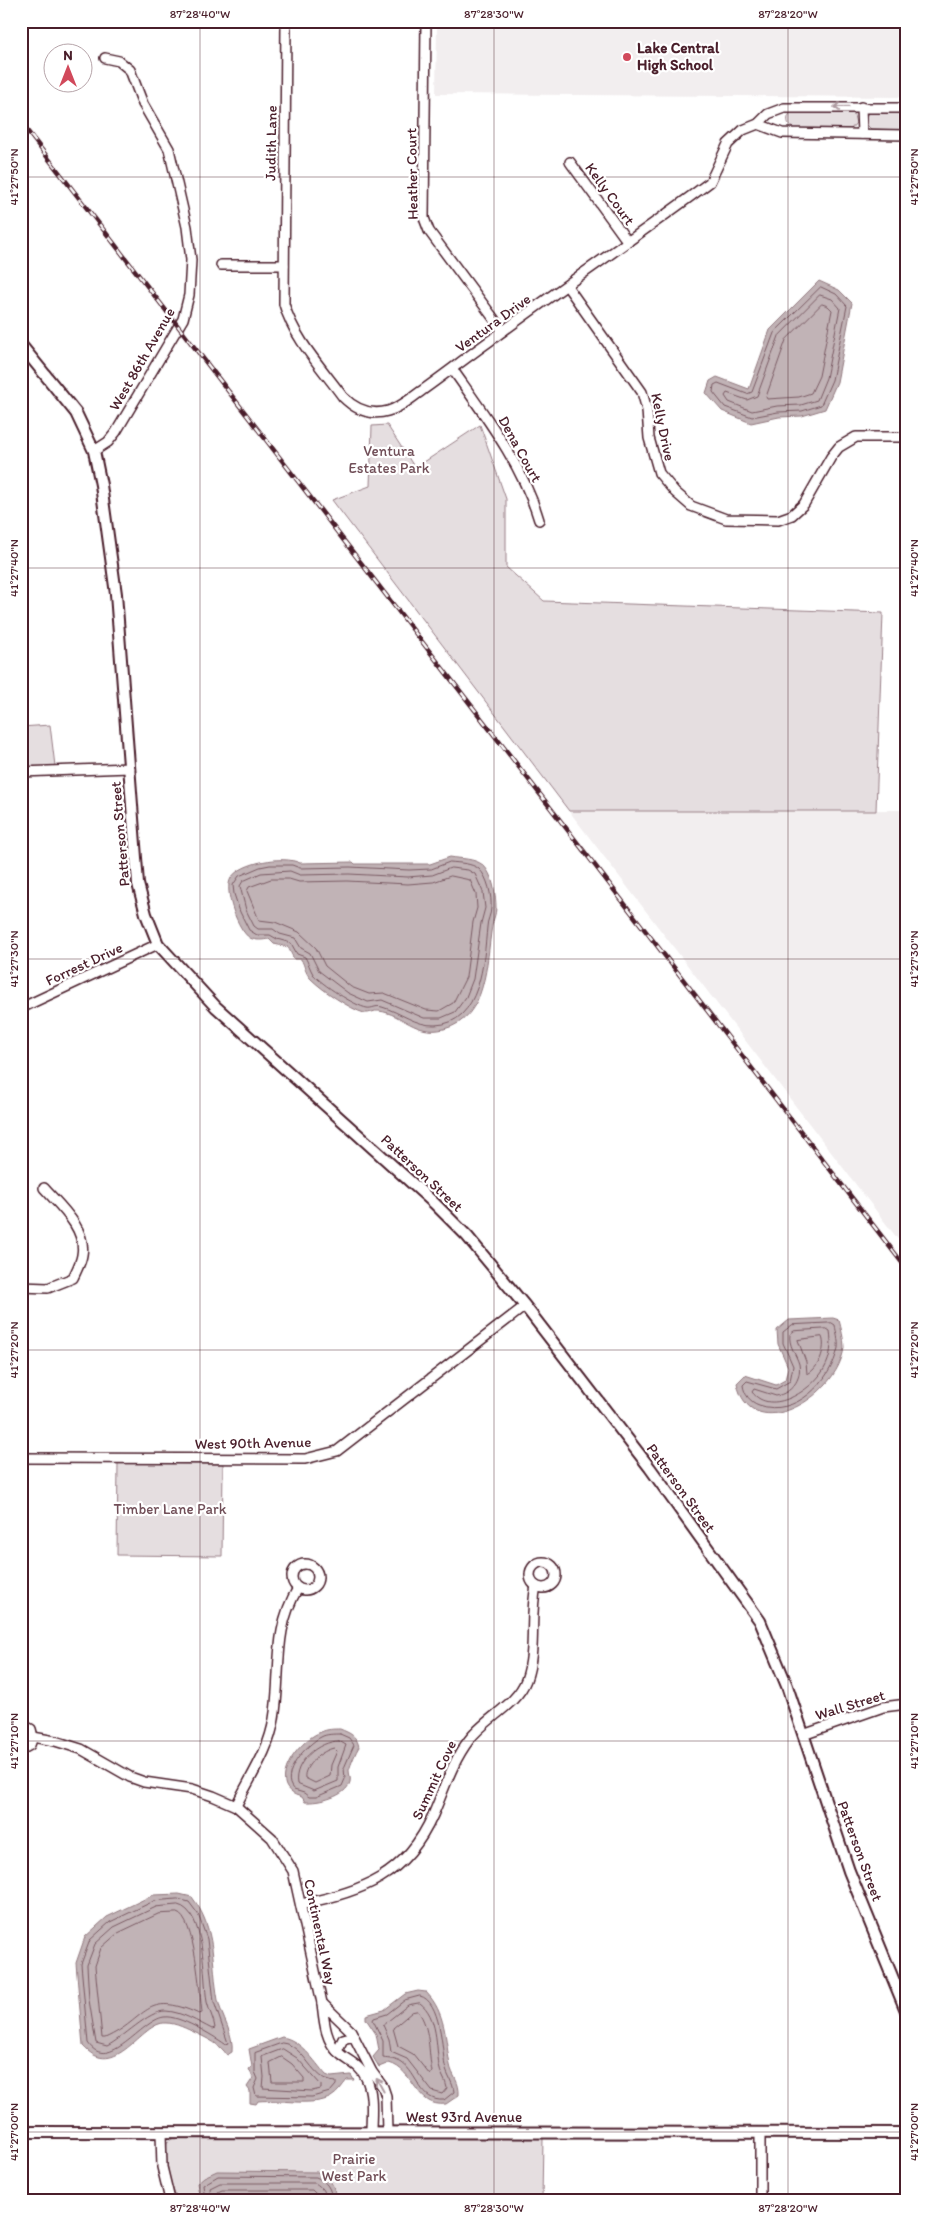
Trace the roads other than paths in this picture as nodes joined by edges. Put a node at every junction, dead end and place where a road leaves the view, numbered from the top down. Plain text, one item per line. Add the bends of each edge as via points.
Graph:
1 (286, 21) edge
2 (426, 21) edge
3 (105, 58) dead end
4 (861, 107) junction
5 (907, 108) edge
6 (758, 124) junction
7 (862, 134) junction
8 (907, 134) edge
9 (570, 162) dead end
10 (628, 242) junction
11 (221, 265) dead end
12 (284, 265) junction
13 (567, 286) junction
14 (503, 331) junction
15 (21, 345) edge
16 (452, 370) junction
17 (907, 437) edge
18 (94, 451) junction
19 (539, 520) dead end
20 (130, 768) junction
21 (21, 772) edge
22 (158, 944) junction
23 (21, 1008) edge
24 (44, 1188) dead end
25 (21, 1287) edge
26 (524, 1306) junction
27 (21, 1458) edge
28 (536, 1586) dead end
29 (298, 1588) dead end
30 (907, 1704) edge
31 (21, 1724) edge
32 (803, 1735) junction
33 (33, 1737) junction
34 (21, 1750) edge
35 (236, 1806) junction
36 (301, 1904) junction
37 (322, 2003) junction
38 (907, 2014) edge
39 (354, 2036) junction
40 (337, 2051) junction
41 (367, 2070) junction
42 (21, 2132) edge
43 (371, 2132) junction
44 (387, 2132) junction
45 (160, 2133) junction
46 (760, 2133) junction
47 (907, 2134) edge
48 (170, 2200) edge
49 (760, 2200) edge

1 - 12 street, Judith Lane
2 - 14 street, Heather Court via 424,218 429,231
3 - 18 street, West 86th Avenue via 119,61 130,70 146,110 169,149 187,227 190,277 183,319 116,432
4 - 5 street, Ventura Drive
4 -> 6 street, Ventura Drive via 784,108 768,114
4 - 7 street
6 - 7 street via 782,133
6 - 10 street, Ventura Drive via 743,130 728,144 710,182
7 - 8 street
9 - 10 street, Kelly Court
10 - 13 street, Ventura Drive
11 - 12 street
12 - 16 street, Ventura Drive via 284,304 288,319 352,405 364,411 388,411
13 - 14 street, Ventura Drive
13 - 17 street, Kelly Drive via 642,392 647,410 648,438 659,473 691,506 726,519 778,520 792,515 804,504 839,447 856,437
14 - 16 street, Ventura Drive
15 - 18 street, Patterson Street via 76,413
16 - 19 street, Dena Court via 501,438 534,502
18 - 20 street, Patterson Street via 116,594
20 - 21 street
20 - 22 street, Patterson Street via 138,884
22 - 23 street, Forrest Drive
22 - 26 street, Patterson Street via 216,1007 454,1223
24 - 25 street via 66,1213 82,1239 82,1256 73,1278 48,1288
26 - 27 street, West 90th Avenue via 337,1451 305,1459
26 - 32 street, Patterson Street via 650,1468 760,1621
28 - 36 street, Summit Cove via 533,1652 525,1684 506,1706 474,1732 464,1746 423,1837 393,1870 373,1882 353,1892
29 - 35 street via 279,1640 274,1720 258,1767
30 - 32 street, Wall Street via 884,1707
31 - 33 street via 31,1729
32 - 38 street, Patterson Street via 848,1871
33 - 34 street via 30,1745
33 - 35 street, Continental Way via 81,1749 144,1782 192,1789
35 - 36 street, Continental Way via 272,1838 284,1854 293,1871
36 - 37 street, Continental Way
37 - 39 street, Continental Way
37 - 40 street, Continental Way via 327,2034
39 - 40 street via 343,2039
39 - 41 street, Continental Way
40 - 41 street, Continental Way
41 - 43 street, Continental Way
44 -> 41 street, Continental Way via 386,2096 383,2087
42 - 45 street, West 93rd Avenue
43 - 44 street, West 93rd Avenue
43 - 45 street, West 93rd Avenue
44 - 46 street, West 93rd Avenue
45 - 48 street via 162,2167
46 - 47 street, West 93rd Avenue
46 - 49 street

